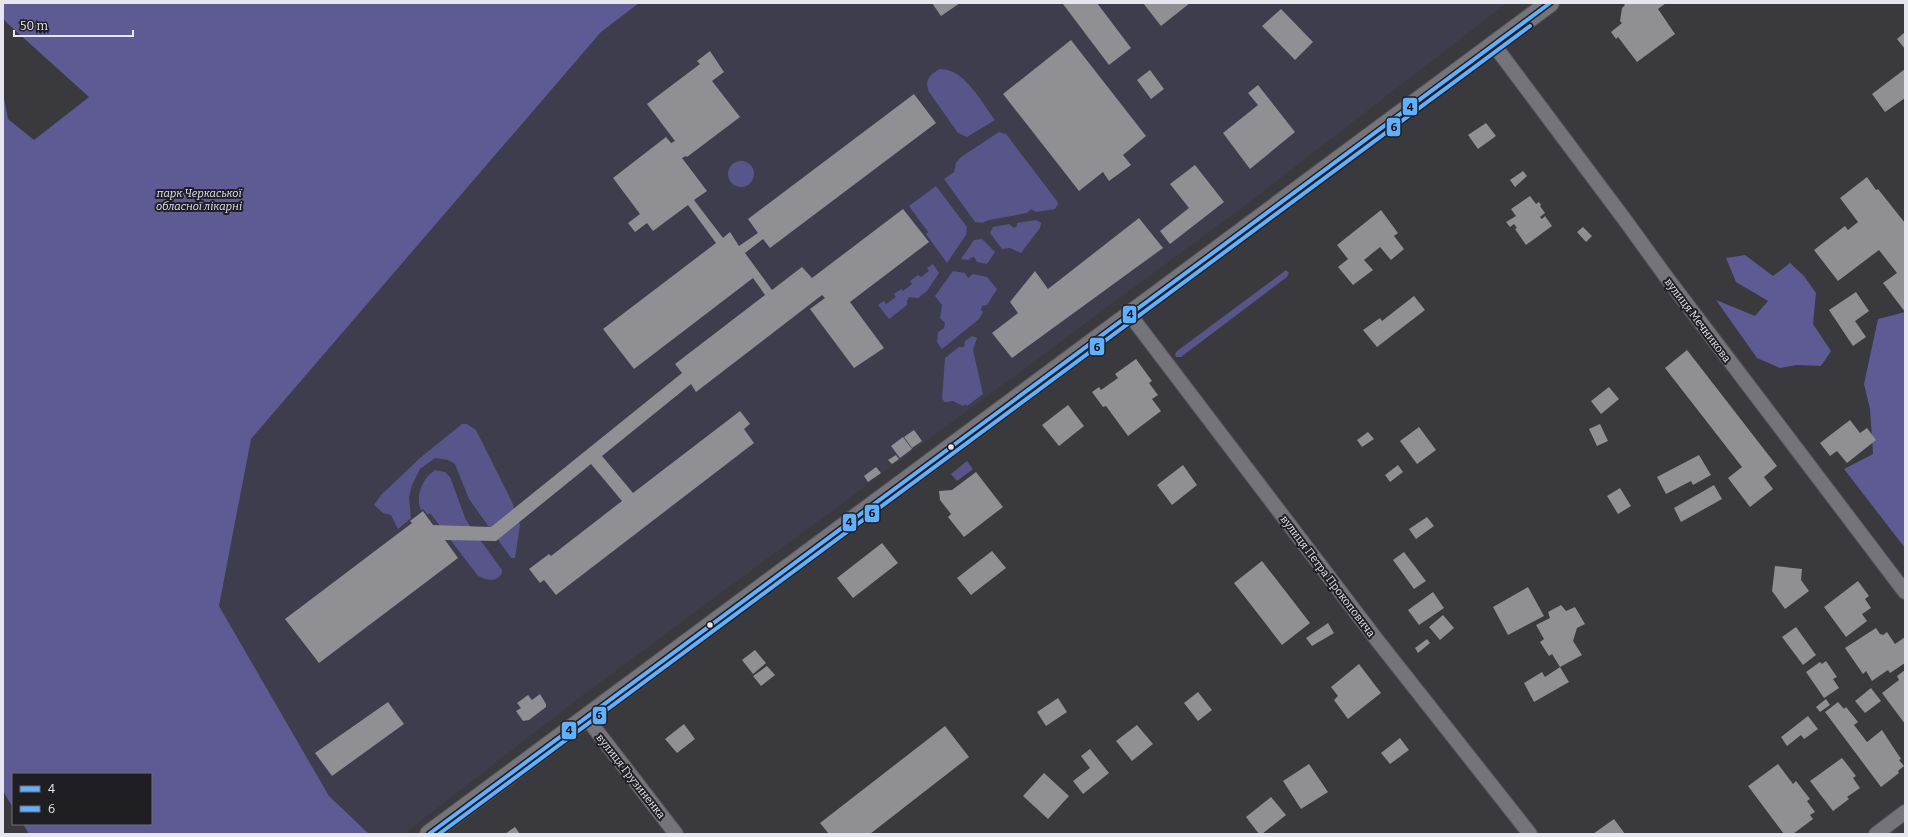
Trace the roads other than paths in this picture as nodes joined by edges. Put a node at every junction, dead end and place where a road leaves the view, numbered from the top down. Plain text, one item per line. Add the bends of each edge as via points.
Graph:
1 (1550, 3) edge
2 (1494, 45) junction
3 (1130, 315) junction
4 (1905, 592) edge
5 (586, 717) junction
6 (1905, 812) edge
7 (429, 834) edge
8 (676, 834) edge
9 (1530, 834) edge
10 (1876, 834) edge

1 - 2 street
2 - 3 street
2 - 4 street, вулиця Мечникова
3 - 5 street
3 - 9 street, вулиця Петра Прокоповича via 1377,640
5 - 7 street
5 - 8 street, вулиця Грузиненка
6 - 10 street

